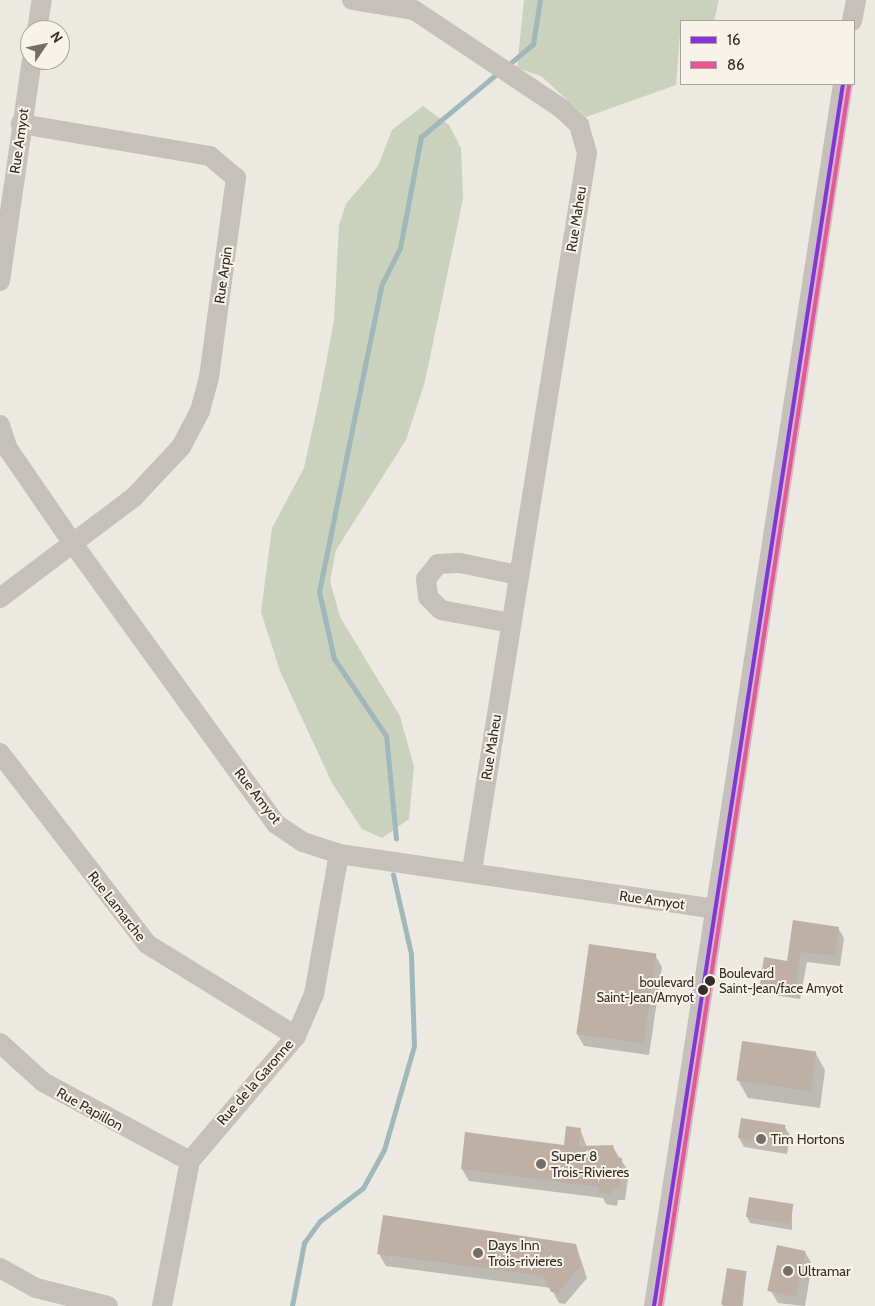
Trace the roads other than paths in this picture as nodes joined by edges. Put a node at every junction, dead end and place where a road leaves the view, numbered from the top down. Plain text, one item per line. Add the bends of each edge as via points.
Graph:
1 (42, 0) edge
2 (352, 0) edge
3 (856, 0) edge
4 (415, 5) edge
5 (39, 20) edge
6 (852, 20) edge
7 (30, 70) edge
8 (843, 85) edge
9 (21, 124) junction
10 (0, 281) edge
11 (0, 425) edge
12 (74, 545) junction
13 (518, 574) junction
14 (0, 598) edge
15 (511, 623) junction
16 (0, 753) edge
17 (339, 854) junction
18 (472, 870) junction
19 (715, 909) junction
20 (296, 1036) junction
21 (0, 1043) edge
22 (190, 1161) junction
23 (0, 1268) edge
24 (108, 1306) edge
25 (162, 1306) edge
26 (654, 1306) edge

1 - 5 street
2 - 4 street, Rue Maheu
3 - 6 street
4 - 13 street, Rue Maheu via 561,108 579,124 587,153
7 - 9 street, Rue Amyot
8 - 19 street
9 - 10 street, Rue Amyot
9 - 12 street, Rue Arpin via 210,156 236,178 209,377 200,411 181,448 134,497
11 - 12 street, Rue Amyot via 8,449
12 - 14 street
12 - 17 street, Rue Amyot via 276,824 303,842
13 - 15 street, Rue Maheu
13 - 15 street via 460,563 438,564 426,579 428,597 441,610
15 - 18 street, Rue Maheu
16 - 20 street, Rue Lamarche via 147,944
17 - 18 street, Rue Amyot
17 - 20 street, Rue de la Garonne via 314,994
18 - 19 street, Rue Amyot
19 - 26 street
20 - 22 street, Rue de la Garonne
21 - 22 street, Rue Papillon via 43,1082
22 - 25 street, Rue de la Garonne
23 - 24 street via 36,1288

